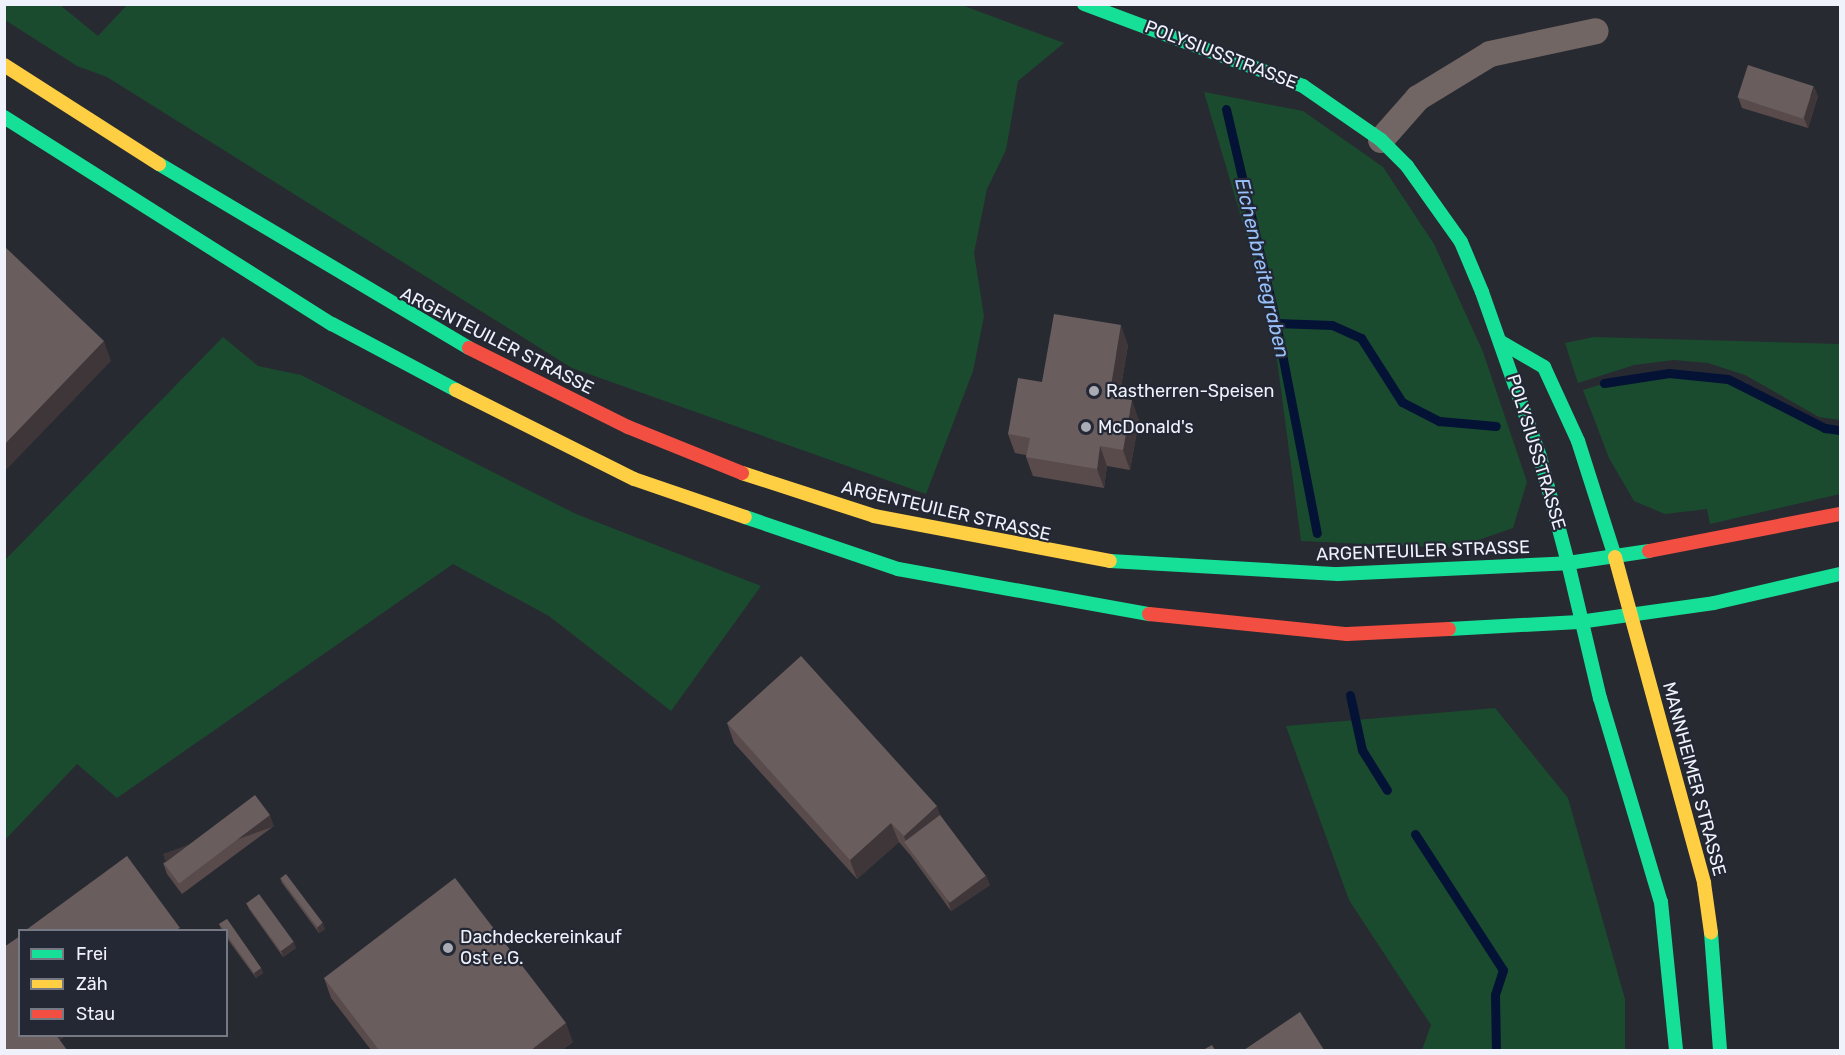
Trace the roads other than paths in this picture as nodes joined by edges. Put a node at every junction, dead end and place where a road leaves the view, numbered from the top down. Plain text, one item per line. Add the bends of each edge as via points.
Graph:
1 (1084, 4) edge
2 (1596, 31) dead end
3 (4, 65) edge
4 (4, 117) edge
5 (1381, 140) junction
6 (1501, 342) junction
7 (1840, 514) edge
8 (1614, 557) junction
9 (1568, 563) junction
10 (1840, 574) edge
11 (1632, 616) junction
12 (1579, 622) junction
13 (1676, 1050) edge
14 (1720, 1050) edge

1 - 5 main road, POLYSIUSSTRASSE via 1303,86
2 - 5 street via 1490,54 1419,98
3 - 9 main road, ARGENTEUILER STRASSE via 406,316 628,427 759,480 874,516 1100,561 1338,574
4 - 12 main road via 420,374 634,479 799,539 898,569 1022,595 1258,630 1418,632
5 - 6 main road, POLYSIUSSTRASSE via 1436,201 1461,242
6 - 8 main road, POLYSIUSSTRASSE via 1544,368 1578,441
6 - 9 main road, POLYSIUSSTRASSE via 1549,483
7 - 8 main road, ARGENTEUILER STRASSE
8 - 9 main road, ARGENTEUILER STRASSE
8 - 11 main road, MANNHEIMER STRASSE
9 - 12 main road
10 - 11 main road
11 - 12 main road
11 - 14 main road, MANNHEIMER STRASSE via 1704,883 1717,972
12 - 13 main road via 1650,851 1662,913

